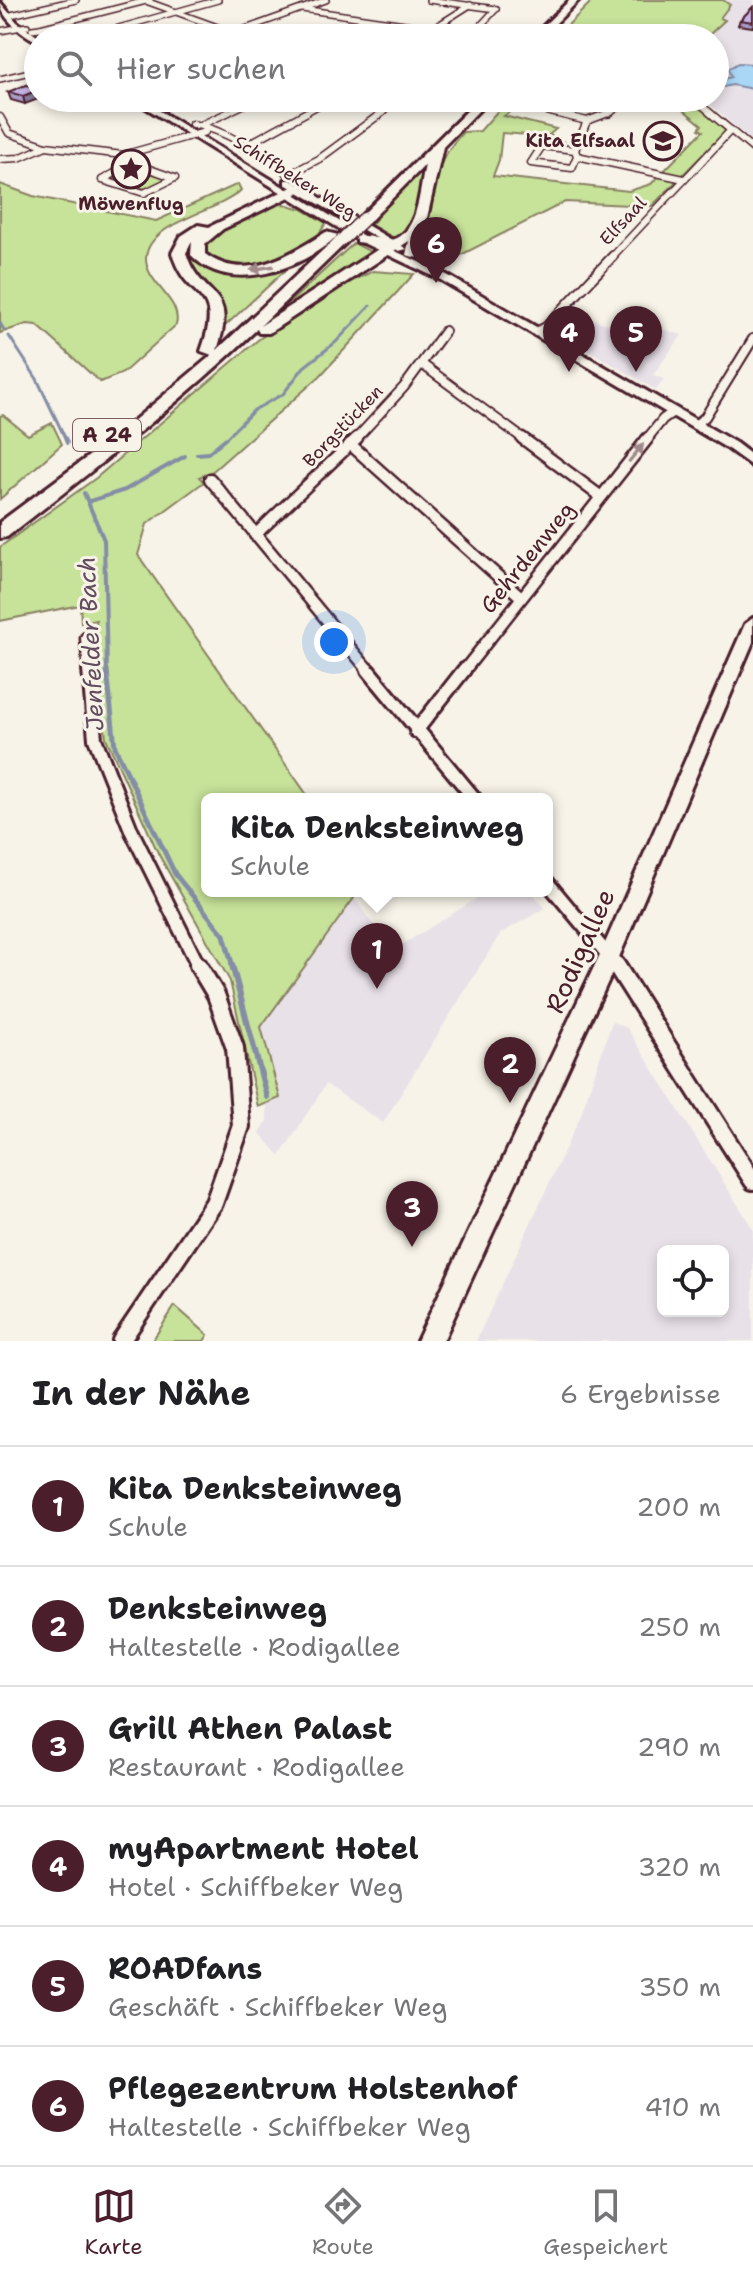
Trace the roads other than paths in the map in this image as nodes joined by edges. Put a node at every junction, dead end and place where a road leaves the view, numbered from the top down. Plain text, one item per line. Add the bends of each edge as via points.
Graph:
1 (76, 0) edge
2 (146, 0) edge
3 (218, 0) edge
4 (326, 0) edge
5 (429, 0) edge
6 (575, 0) edge
7 (585, 0) edge
8 (475, 3) edge
9 (0, 4) edge
10 (302, 9) junction
11 (177, 13) junction
12 (12, 16) junction
13 (25, 24) edge
14 (43, 24) edge
15 (136, 24) edge
16 (208, 24) edge
17 (266, 24) edge
18 (410, 24) edge
19 (437, 24) edge
20 (482, 24) edge
21 (550, 24) edge
22 (560, 24) edge
23 (24, 28) edge
24 (0, 31) edge
25 (24, 73) edge
26 (0, 79) edge
27 (157, 112) edge
28 (176, 112) edge
29 (233, 112) edge
30 (307, 112) edge
31 (383, 112) edge
32 (459, 112) edge
33 (472, 112) edge
34 (550, 112) edge
35 (612, 112) edge
36 (710, 112) edge
37 (0, 117) edge
38 (587, 121) junction
39 (204, 128) junction
40 (731, 130) junction
41 (9, 133) junction
42 (0, 135) edge
43 (195, 135) junction
44 (443, 141) junction
45 (46, 146) junction
46 (243, 147) junction
47 (753, 149) edge
48 (576, 153) junction
49 (123, 155) junction
50 (0, 159) edge
51 (133, 163) junction
52 (288, 175) junction
53 (265, 179) junction
54 (684, 179) junction
55 (290, 191) junction
56 (263, 201) junction
57 (310, 201) junction
58 (359, 216) junction
59 (419, 221) junction
60 (337, 235) junction
61 (362, 239) joint
62 (389, 248) junction
63 (414, 261) junction
64 (350, 275) junction
65 (445, 331) dead end
66 (536, 332) junction
67 (753, 339) edge
68 (209, 351) junction
69 (423, 365) junction
70 (201, 374) junction
71 (673, 412) junction
72 (695, 425) junction
73 (350, 444) junction
74 (732, 446) junction
75 (753, 454) edge
76 (753, 463) edge
77 (210, 479) dead end
78 (600, 496) junction
79 (0, 514) edge
80 (0, 532) edge
81 (255, 535) junction
82 (520, 596) junction
83 (753, 624) edge
84 (86, 638) dead end
85 (416, 731) junction
86 (470, 793) edge
87 (553, 889) edge
88 (610, 955) junction
89 (753, 1181) edge
90 (121, 1341) edge
91 (430, 1341) edge

1 - 12 street
2 - 11 street
2 - 14 street
3 - 11 street
4 - 10 street
5 - 8 street
6 - 21 highway
7 - 22 highway
8 - 19 street
8 - 20 street via 496,9
9 - 12 main road
10 - 17 street
10 - 18 street
11 - 15 street
11 - 16 street
12 - 13 main road
23 - 24 street
25 - 26 street
27 - 43 main road, Schiffbeker Weg
28 - 39 main road, Schiffbeker Weg
29 - 39 street
30 - 46 street
31 - 52 street
32 - 58 highway, A 24
33 - 44 highway, A 24
34 - 38 street
35 - 38 street
36 - 40 street
37 - 41 street
38 - 48 street
39 - 43 street
39 - 46 street, Schiffbeker Weg
39 - 55 main road, Schiffbeker Weg
40 - 47 street
40 - 54 street, Elfsaal
41 - 42 street
41 - 45 street
43 - 49 street
43 - 53 main road, Schiffbeker Weg
44 - 58 highway, A 24
44 - 59 highway via 431,164
45 - 49 street
45 - 50 street via 19,158
46 - 52 street, Schiffbeker Weg
48 - 48 street via 569,169 531,163 542,146
48 - 54 street
49 - 51 street
51 - 51 street via 102,180 144,193 175,178
52 - 57 street, Schiffbeker Weg via 310,188
53 - 55 main road, Schiffbeker Weg
53 - 56 highway
54 - 66 street, Elfsaal
55 - 56 highway
55 - 57 main road, Schiffbeker Weg
56 - 57 highway
60 -> 56 highway via 266,268 226,269 200,258 197,248 205,235
56 - 68 highway via 209,224 181,245 183,265 219,311 219,328
57 - 61 main road, Schiffbeker Weg
57 - 62 main road, Schiffbeker Weg
58 - 60 highway, A 24, bridge
59 - 62 highway
59 - 63 highway
60 - 68 highway, A 24
60 - 70 highway, A 24
61 - 62 highway
62 - 63 main road, Schiffbeker Weg
62 - 64 highway
63 - 64 highway
63 - 66 main road, Schiffbeker Weg
64 - 70 highway
65 - 69 street, Borgstücken
66 - 71 main road, Schiffbeker Weg
67 - 72 street
68 - 79 highway, A 24
69 - 73 street, Borgstücken
69 - 78 street
70 - 80 highway, A 24
71 - 72 main road, Schiffbeker Weg
78 -> 71 street, Gehrdenweg
72 - 74 main road, Schiffbeker Weg
73 - 81 street, Borgstücken
73 - 82 street
74 - 75 main road, Schiffbeker Weg
74 - 76 main road, Schiffbeker Weg
77 - 81 street
78 - 82 street, Gehrdenweg
81 - 85 street
82 - 85 street, Gehrdenweg
83 - 88 main road, Rodigallee
84 - 90 street via 95,739 132,832 216,995 235,1048 241,1126 214,1203
85 - 86 street
87 - 88 street
88 - 89 street
88 - 91 main road, Rodigallee

